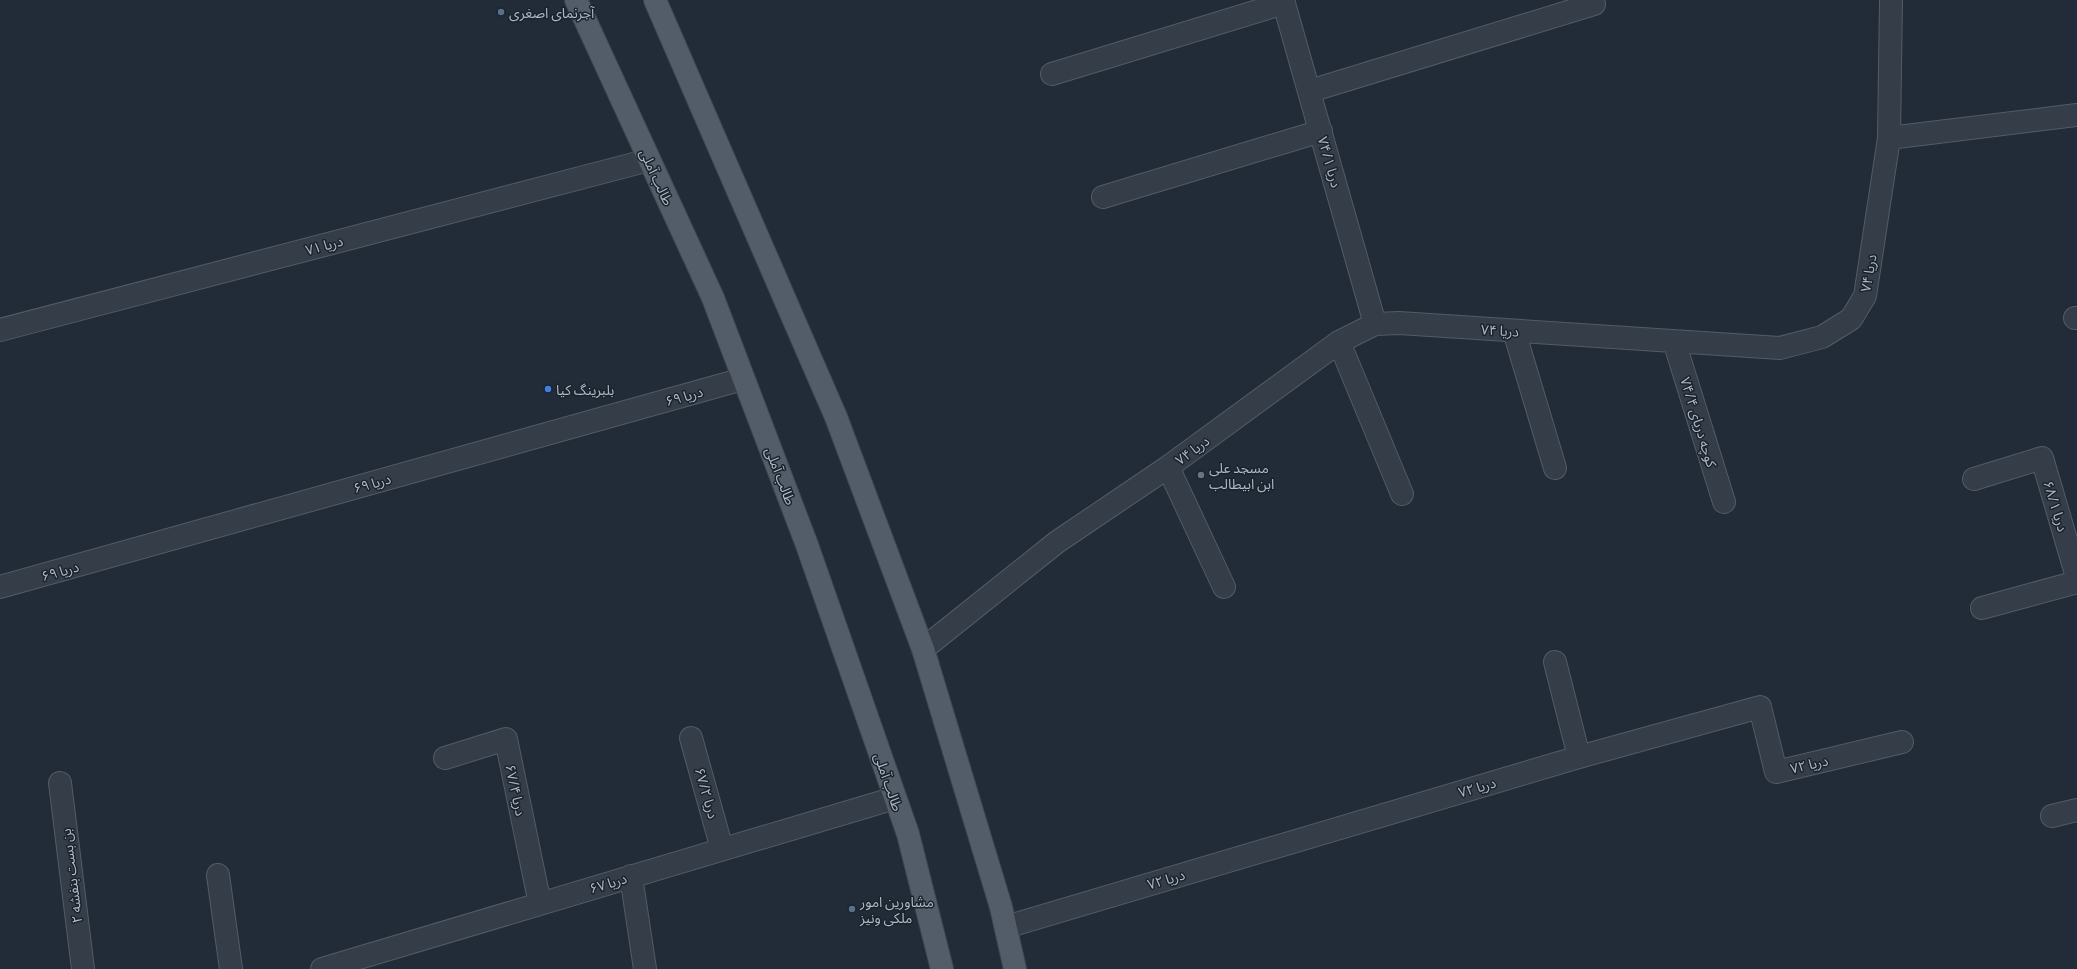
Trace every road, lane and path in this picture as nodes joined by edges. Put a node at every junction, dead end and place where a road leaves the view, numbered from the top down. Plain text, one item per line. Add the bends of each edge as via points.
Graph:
1 (576, 0) edge
2 (655, 0) edge
3 (1891, 0) edge
4 (1284, 2) edge
5 (1594, 4) dead end
6 (1052, 74) dead end
7 (1310, 91) junction
8 (2077, 115) edge
9 (1321, 130) junction
10 (1889, 138) junction
11 (649, 160) junction
12 (1103, 197) dead end
13 (1375, 324) junction
14 (0, 330) edge
15 (1514, 331) junction
16 (1674, 341) junction
17 (1339, 342) junction
18 (743, 379) junction
19 (1168, 467) junction
20 (1555, 468) dead end
21 (1974, 479) dead end
22 (1402, 494) dead end
23 (1724, 502) dead end
24 (2077, 577) edge
25 (2077, 582) edge
26 (0, 587) edge
27 (1224, 587) dead end
28 (1982, 608) dead end
29 (923, 649) junction
30 (1555, 662) dead end
31 (691, 738) dead end
32 (1902, 742) dead end
33 (1578, 757) junction
34 (445, 758) dead end
35 (60, 783) dead end
36 (895, 798) junction
37 (2077, 810) edge
38 (2052, 816) dead end
39 (722, 849) junction
40 (218, 875) dead end
41 (631, 876) junction
42 (540, 904) junction
43 (1006, 927) junction
44 (82, 969) edge
45 (231, 969) edge
46 (322, 969) edge
47 (644, 969) edge
48 (942, 969) edge
49 (1015, 969) edge

1 - 11 main road, طالب آملی
2 - 29 main road via 836,417
3 - 10 street, دریا ۷۴
4 - 6 street
4 - 7 street, دریا ۷۴/۱
5 - 7 street
7 - 9 street, دریا ۷۴/۱
8 - 10 street
9 - 12 street
9 - 13 street, دریا ۷۴/۱
10 - 16 street, دریا ۷۴ via 1865,296 1850,319 1822,337 1780,348
11 - 14 street, دریا ۷۱
11 - 18 main road, طالب آملی via 713,298
13 - 15 street, دریا ۷۴ via 1399,323
13 - 17 street, دریا ۷۴
15 - 16 street, دریا ۷۴
15 - 20 street
16 - 23 street, کوچه دریای ۷۴/۴
17 - 19 street, دریا ۷۴
17 - 22 street
18 - 26 street, دریا ۶۹
18 - 36 main road, طالب آملی via 807,545
19 - 27 street
19 - 29 street, دریا ۷۴ via 1057,542
21 - 24 street, دریا ۶۸/۱ via 2042,458
25 - 28 street
29 - 43 main road
30 - 33 street
31 - 39 street, دریا ۶۷/۲
32 - 33 street, دریا ۷۲ via 1776,772 1760,707
33 - 43 street, دریا ۷۲
34 - 42 street, دریا ۶۷/۴ via 506,739
35 - 44 street, بن بست بنفشه ۲
36 - 39 street, دریا ۶۷
36 - 48 main road, طالب آملی via 908,834
37 - 38 street
39 - 41 street, دریا ۶۷
40 - 45 street
41 - 42 street, دریا ۶۷
41 - 47 street
42 - 46 street, دریا ۶۷
43 - 49 main road

